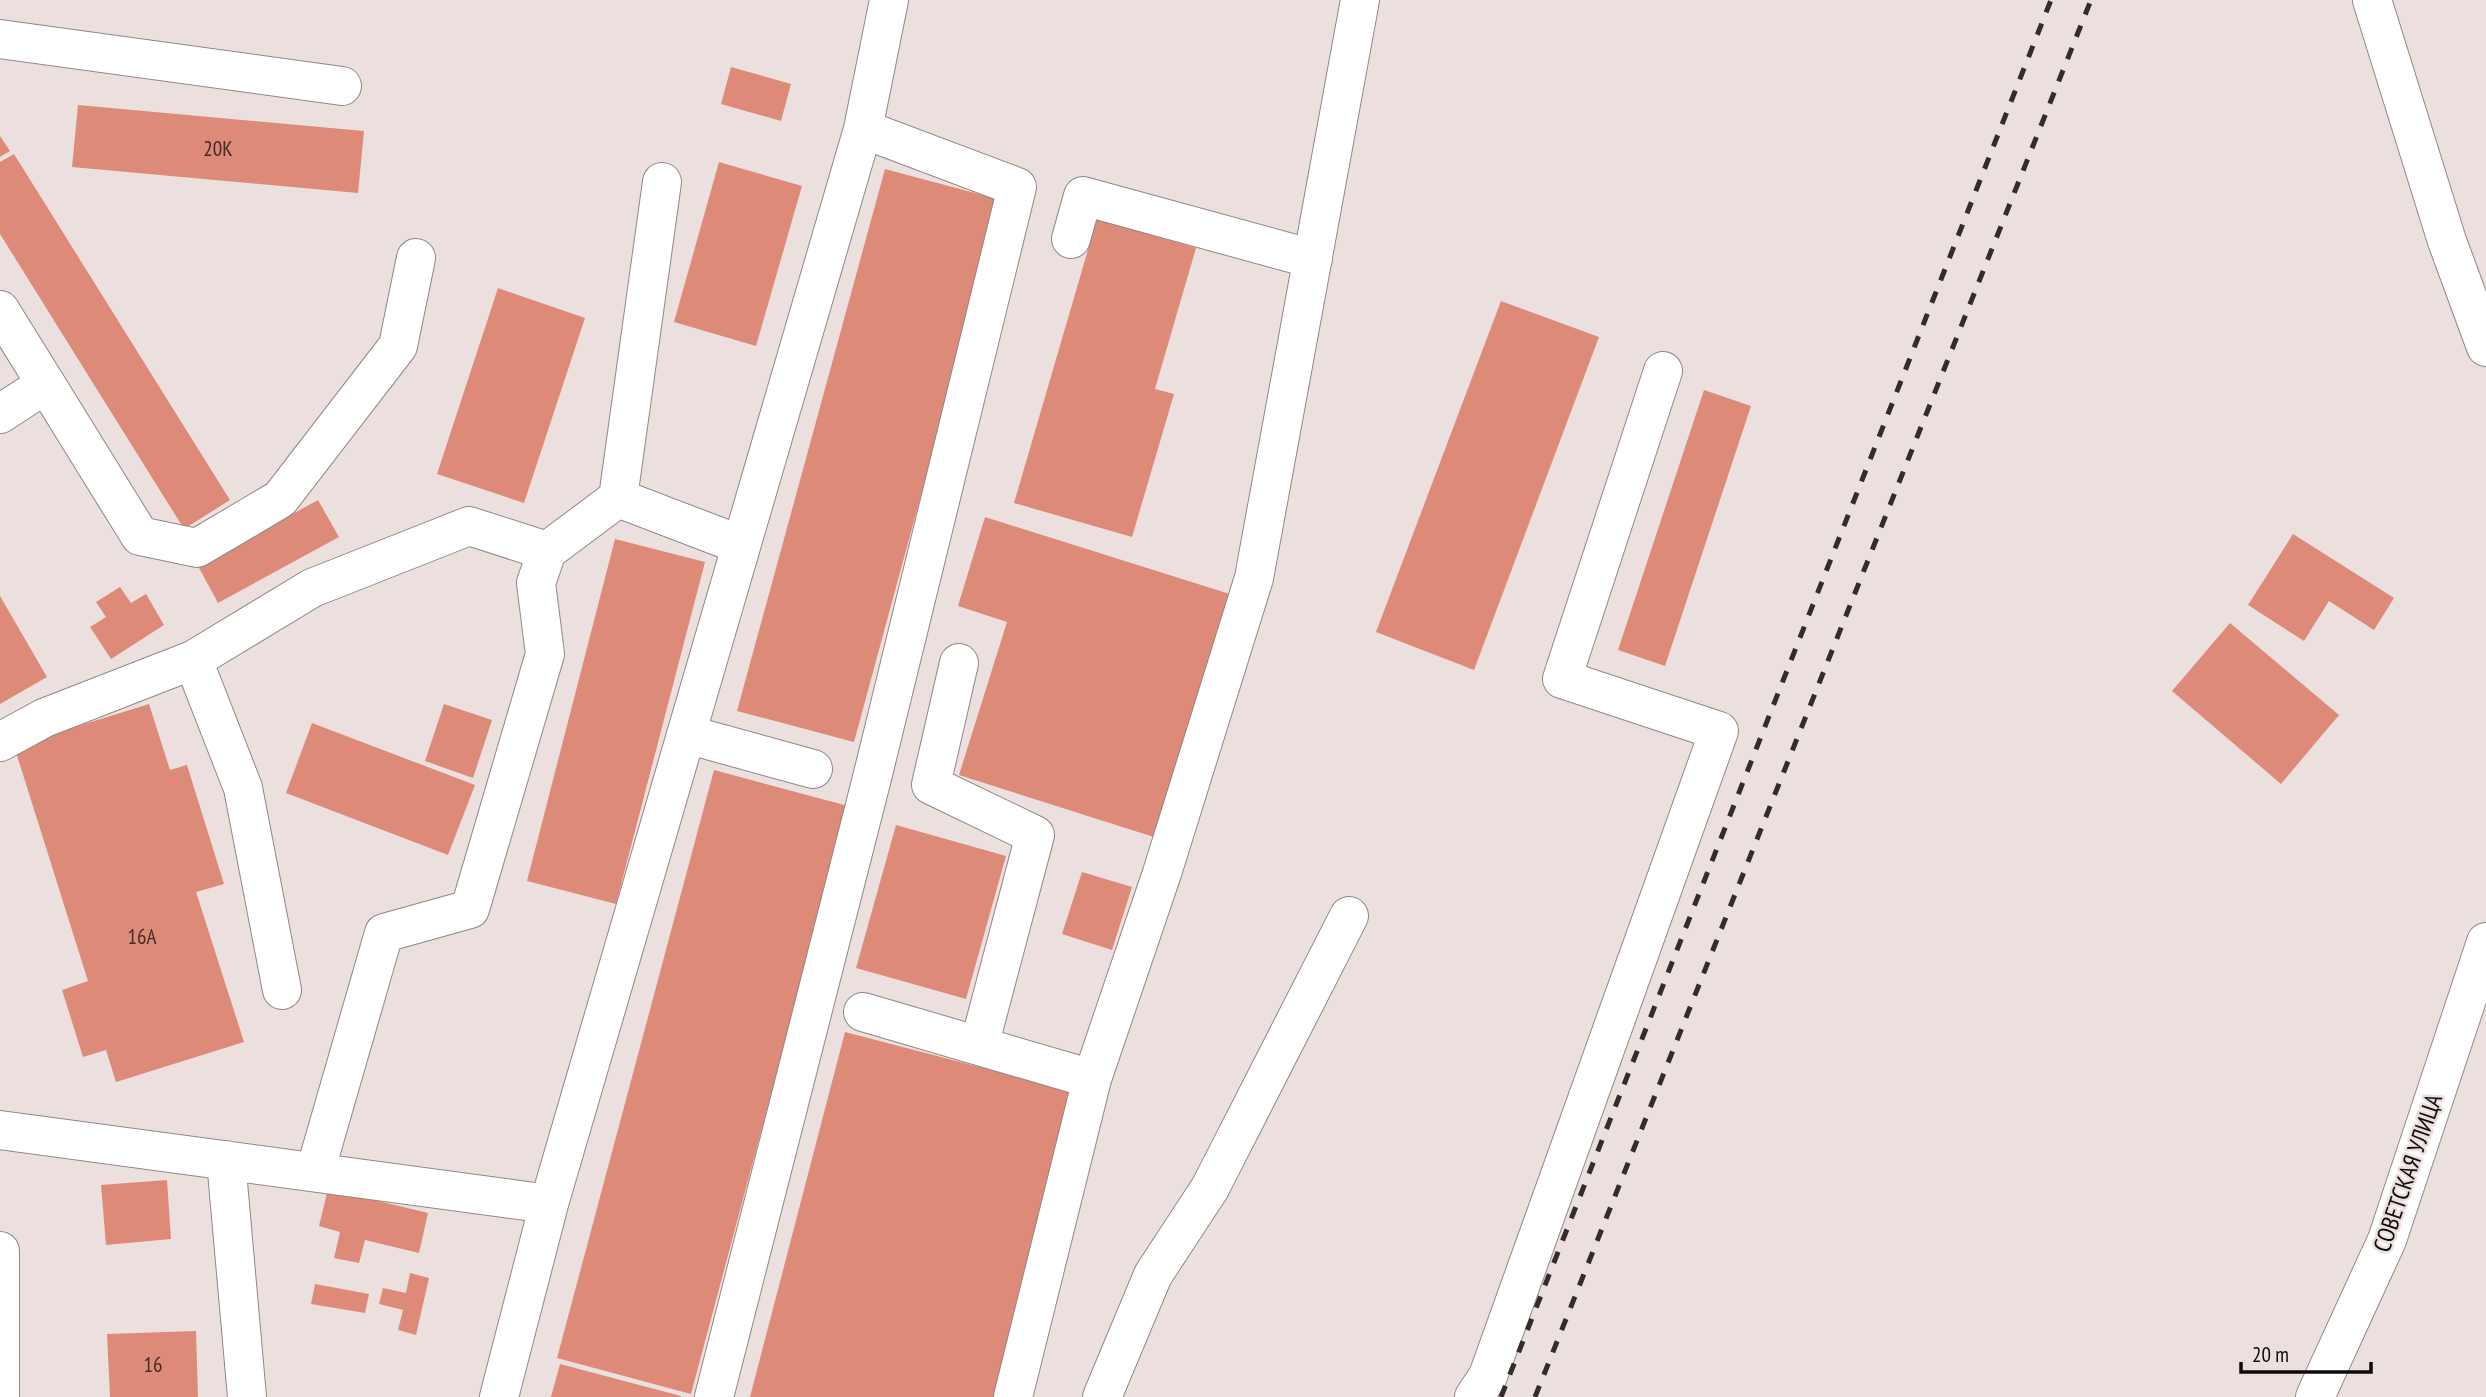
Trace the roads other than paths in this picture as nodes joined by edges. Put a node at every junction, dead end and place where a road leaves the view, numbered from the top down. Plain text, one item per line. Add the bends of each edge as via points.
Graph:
1 (889, 0) edge
2 (1360, 0) edge
3 (2372, 0) edge
4 (0, 39) edge
5 (342, 86) dead end
6 (863, 129) junction
7 (662, 182) dead end
8 (1071, 239) dead end
9 (416, 258) dead end
10 (1313, 260) junction
11 (0, 310) edge
12 (2486, 347) edge
13 (1663, 370) dead end
14 (46, 384) junction
15 (0, 414) edge
16 (618, 498) junction
17 (741, 545) junction
18 (547, 551) junction
19 (193, 660) junction
20 (959, 663) dead end
21 (686, 734) junction
22 (0, 742) edge
23 (813, 769) dead end
24 (1349, 916) dead end
25 (2486, 942) edge
26 (282, 990) dead end
27 (863, 1012) dead end
28 (979, 1046) junction
29 (1093, 1079) junction
30 (0, 1130) edge
31 (226, 1160) junction
32 (315, 1172) junction
33 (548, 1204) junction
34 (0, 1251) edge
35 (0, 1397) edge
36 (247, 1397) edge
37 (499, 1397) edge
38 (714, 1397) edge
39 (1013, 1397) edge
40 (1102, 1397) edge
41 (1474, 1397) edge
42 (2315, 1397) edge

1 - 6 street
2 - 10 street
3 - 12 street via 2447,241
4 - 5 street
6 - 17 street
6 - 38 street via 1017,187
7 - 16 street
8 - 10 street via 1083,196
9 - 14 street via 398,346 280,499 197,548 140,536
10 - 29 street via 1254,578
11 - 14 street
13 - 41 street via 1562,679 1719,731 1488,1376
14 - 15 street
16 - 17 street
16 - 18 street
17 - 21 street
18 - 19 street via 469,526 312,588
18 - 32 street via 536,583 545,654 470,909 384,933
19 - 22 street via 44,718
19 - 26 street via 243,788
20 - 28 street via 931,785 1035,835
21 - 23 street
21 - 33 street
24 - 40 street via 1210,1188 1153,1275
25 - 42 street, СОВЕТСКАЯ УЛИЦА via 2387,1240
27 - 28 street
28 - 29 street
29 - 39 street
30 - 31 street
31 - 32 street
31 - 36 street
32 - 33 street
33 - 37 street
34 - 35 street

